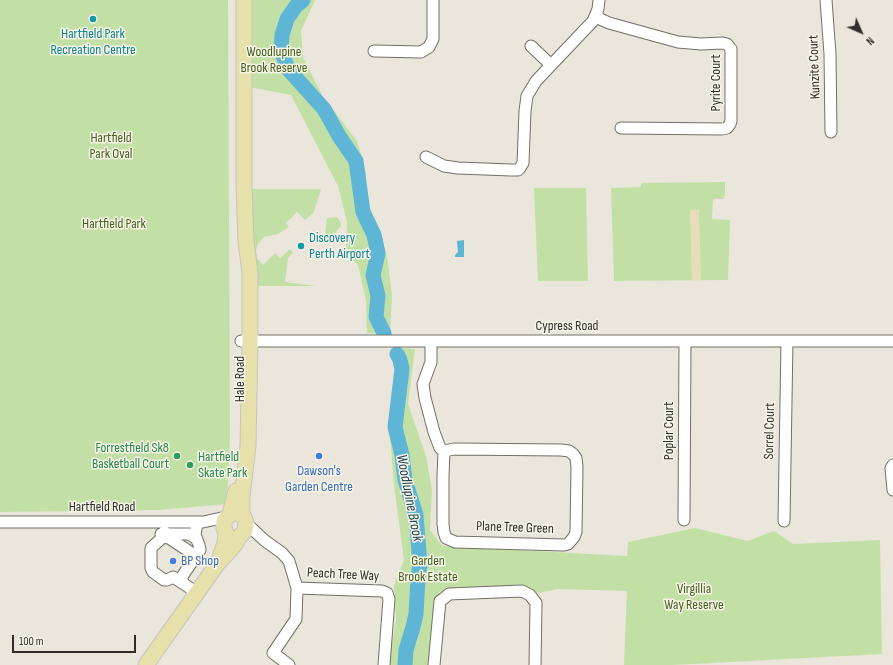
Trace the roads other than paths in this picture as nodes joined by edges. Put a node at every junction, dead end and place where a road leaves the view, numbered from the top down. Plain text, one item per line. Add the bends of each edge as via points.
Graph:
1 (244, 0) edge
2 (433, 0) edge
3 (599, 0) edge
4 (826, 0) edge
5 (596, 14) junction
6 (531, 46) dead end
7 (374, 51) dead end
8 (551, 65) junction
9 (621, 128) dead end
10 (831, 132) dead end
11 (426, 157) dead end
12 (245, 341) junction
13 (685, 341) junction
14 (787, 341) junction
15 (893, 341) edge
16 (431, 342) junction
17 (444, 451) junction
18 (893, 465) edge
19 (893, 490) edge
20 (684, 520) dead end
21 (784, 521) dead end
22 (0, 522) edge
23 (200, 523) junction
24 (235, 525) junction
25 (163, 531) junction
26 (197, 539) junction
27 (191, 564) junction
28 (184, 584) junction
29 (297, 588) junction
30 (197, 593) junction
31 (146, 665) edge
32 (288, 665) edge
33 (384, 665) edge
34 (434, 665) edge
35 (535, 665) edge

1 - 12 main road, Hale Road via 244,185 250,272
2 - 7 street via 433,39 429,47 421,52
3 - 5 street
4 - 10 street, Kunzite Court
5 - 8 street via 593,21
5 - 9 street, Pyrite Court via 609,23 678,42 723,43 731,49 731,121 727,128
6 - 8 street
8 - 11 street via 536,81 527,96 523,164 518,170 458,168 444,166
12 - 16 street, Cypress Road
12 - 24 main road, Hale Road via 248,446 242,496
13 - 14 street, Cypress Road
13 - 16 street, Cypress Road
13 - 20 street, Poplar Court
14 - 15 street, Cypress Road
14 - 21 street, Sorrel Court
16 - 17 street via 431,362 425,377 424,389 434,432 440,448
17 - 17 street, Plane Tree Green via 446,538 455,542 568,544 574,537 577,467 576,458 569,451
18 - 19 street
22 - 25 street, Hartfield Road
23 - 24 street, Hartfield Road
23 - 25 street, Hartfield Road
23 - 26 street via 195,530
24 - 29 street, Peach Tree Way via 282,553 289,561
24 - 30 main road via 233,547
25 - 26 street via 189,534
25 - 27 street via 190,552
25 - 28 street via 151,548 151,568 164,580 173,577
26 - 27 street via 200,550
27 - 28 street via 182,575
28 - 30 street
29 - 32 street, Peach Tree Way via 296,619 273,654
29 - 33 street, Peach Tree Way via 387,593 389,599
30 - 31 main road
34 - 35 street via 440,601 449,594 522,591 530,595 536,603

